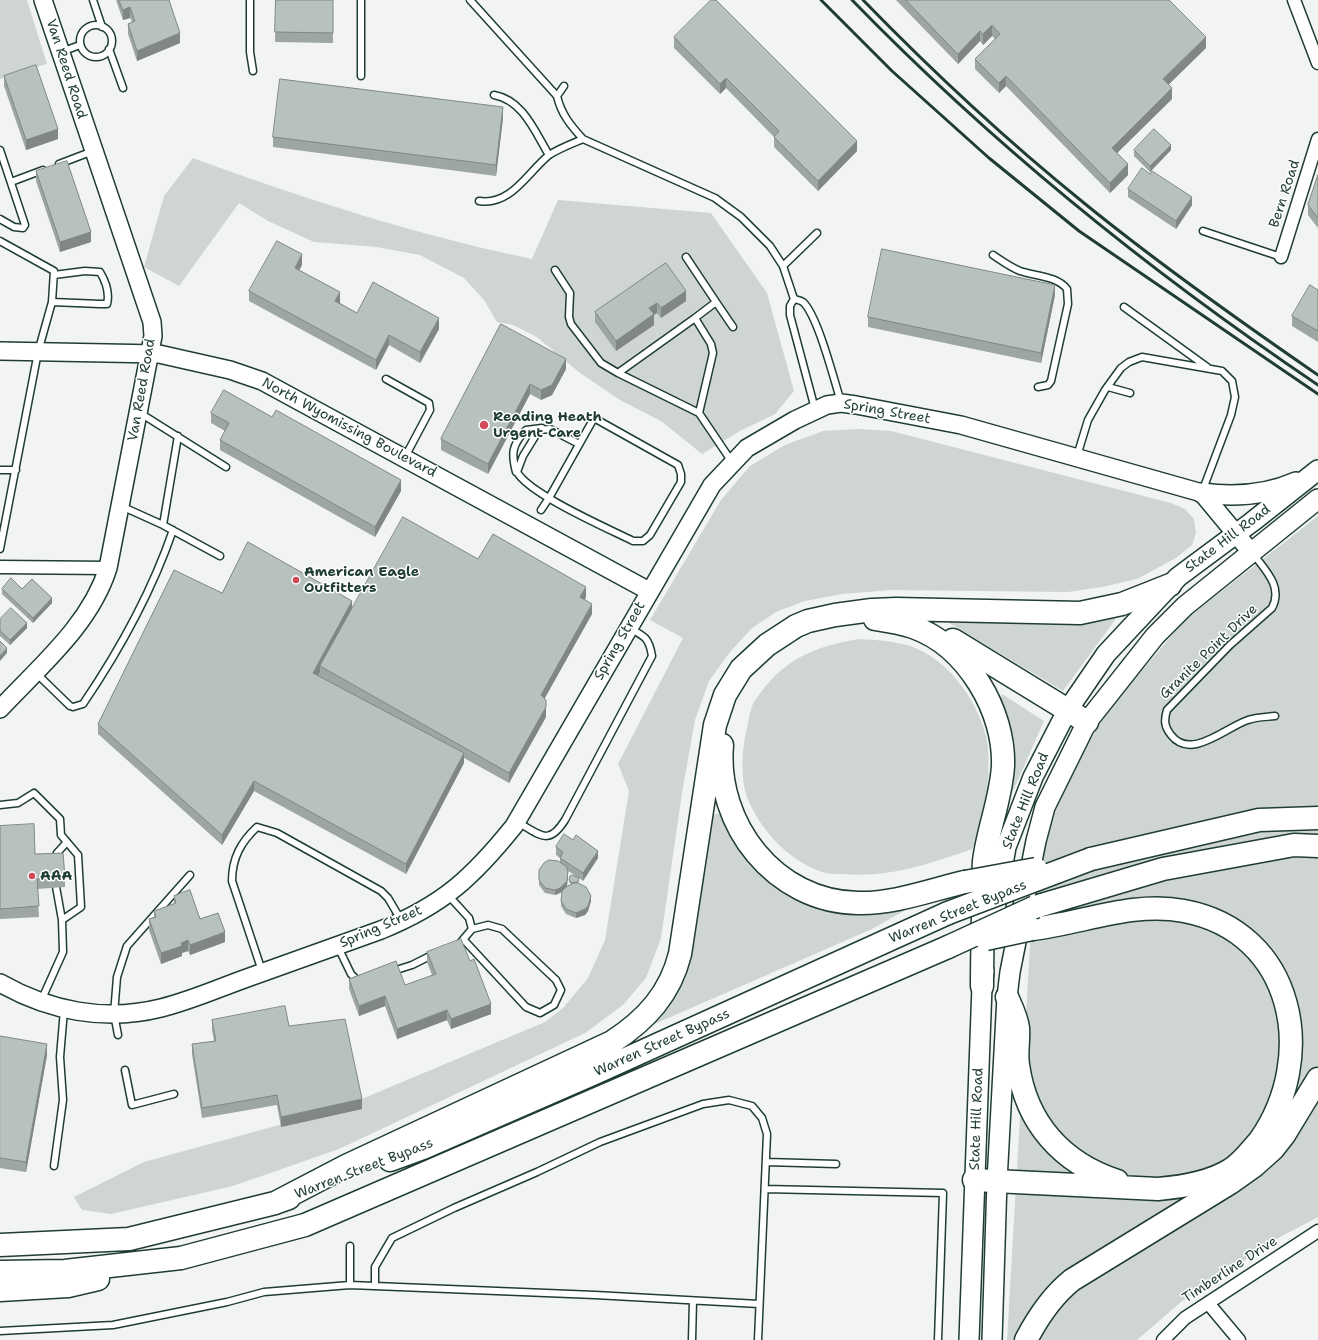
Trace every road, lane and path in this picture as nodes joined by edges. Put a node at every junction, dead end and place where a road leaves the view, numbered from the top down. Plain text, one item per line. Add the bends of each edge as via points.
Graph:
1 (43, 0) edge
2 (93, 0) edge
3 (250, 0) edge
4 (361, 0) edge
5 (470, 0) edge
6 (1294, 0) edge
7 (102, 27) junction
8 (80, 45) junction
9 (109, 49) junction
10 (60, 52) junction
11 (1318, 63) edge
12 (253, 71) dead end
13 (361, 76) dead end
14 (564, 86) dead end
15 (123, 88) dead end
16 (494, 95) dead end
17 (557, 96) junction
18 (583, 139) junction
19 (1318, 140) edge
20 (0, 150) edge
21 (93, 151) junction
22 (550, 155) junction
23 (56, 165) edge
24 (48, 168) edge
25 (11, 182) junction
26 (479, 201) dead end
27 (0, 220) edge
28 (1203, 231) dead end
29 (817, 233) dead end
30 (0, 241) edge
31 (993, 255) dead end
32 (686, 257) dead end
33 (1281, 257) joint
34 (784, 266) junction
35 (555, 270) dead end
36 (54, 275) junction
37 (794, 299) junction
38 (52, 302) junction
39 (716, 302) junction
40 (1124, 307) dead end
41 (695, 318) junction
42 (733, 327) dead end
43 (0, 351) edge
44 (38, 352) junction
45 (150, 354) junction
46 (1208, 368) junction
47 (618, 373) junction
48 (386, 379) dead end
49 (1038, 387) dead end
50 (1108, 387) junction
51 (1130, 393) dead end
52 (841, 403) junction
53 (815, 411) junction
54 (139, 412) junction
55 (699, 413) junction
56 (544, 428) junction
57 (178, 436) junction
58 (579, 444) junction
59 (1077, 457) junction
60 (405, 458) junction
61 (732, 462) junction
62 (226, 467) dead end
63 (0, 470) edge
64 (16, 470) junction
65 (516, 472) junction
66 (1315, 473) edge
67 (1202, 493) junction
68 (549, 498) junction
69 (1318, 498) edge
70 (120, 506) junction
71 (541, 510) dead end
72 (163, 525) junction
73 (173, 530) junction
74 (1237, 534) junction
75 (0, 549) edge
76 (1251, 552) junction
77 (220, 556) dead end
78 (0, 567) edge
79 (108, 568) junction
80 (1170, 585) junction
81 (649, 591) junction
82 (872, 610) junction
83 (628, 628) junction
84 (958, 657) junction
85 (35, 672) junction
86 (0, 709) edge
87 (1275, 716) dead end
88 (1064, 717) junction
89 (1083, 729) junction
90 (0, 805) edge
91 (1318, 818) edge
92 (517, 822) junction
93 (67, 842) junction
94 (1318, 846) edge
95 (1091, 859) junction
96 (190, 875) dead end
97 (448, 894) junction
98 (62, 920) junction
99 (402, 921) junction
100 (472, 929) junction
101 (464, 940) junction
102 (457, 943) edge
103 (337, 946) junction
104 (948, 947) junction
105 (438, 952) edge
106 (263, 972) junction
107 (384, 973) edge
108 (370, 978) edge
109 (0, 983) edge
110 (982, 986) junction
111 (1007, 997) junction
112 (41, 1002) junction
113 (64, 1009) junction
114 (114, 1014) junction
115 (118, 1035) dead end
116 (125, 1070) dead end
117 (1318, 1079) edge
118 (174, 1094) dead end
119 (766, 1162) junction
120 (836, 1164) dead end
121 (54, 1166) dead end
122 (974, 1186) junction
123 (997, 1187) junction
124 (765, 1188) junction
125 (1139, 1188) junction
126 (1219, 1190) junction
127 (275, 1203) junction
128 (0, 1231) edge
129 (1318, 1231) edge
130 (129, 1239) junction
131 (0, 1245) edge
132 (350, 1246) dead end
133 (181, 1258) junction
134 (0, 1272) edge
135 (350, 1285) junction
136 (376, 1286) junction
137 (0, 1290) edge
138 (693, 1301) junction
139 (1208, 1303) junction
140 (759, 1304) junction
141 (0, 1331) edge
142 (692, 1340) edge
143 (758, 1340) edge
144 (938, 1340) edge
145 (969, 1340) edge
146 (992, 1340) edge
147 (1026, 1340) edge
148 (1163, 1340) edge
149 (1239, 1340) edge

1 - 10 street, Van Reed Road
2 - 7 lane
3 - 12 lane via 250,52
4 - 13 lane
5 - 17 lane
6 - 11 street
7 - 8 lane via 92,26 83,31
7 - 9 lane via 111,38
8 - 9 lane via 86,54 91,56 102,56
8 - 10 lane
9 - 15 lane
10 - 21 street, Van Reed Road
14 - 17 lane
16 - 22 lane via 509,99 522,110
17 - 18 lane via 559,107 566,119
18 - 22 lane via 563,146
18 - 34 lane via 716,198 741,217 770,246
19 - 33 street, Bern Road
20 - 25 lane
21 - 23 lane
21 - 45 street, Van Reed Road via 152,322
22 - 26 lane via 496,202
24 - 25 lane
25 - 27 lane via 25,225 23,228 14,228
28 - 33 lane
29 - 34 lane
30 - 36 lane via 54,271
31 - 49 lane via 1007,265 1057,281 1067,289 1068,304 1051,380 1048,385
32 - 39 lane
34 - 37 lane
35 - 47 lane via 570,293 571,324 601,363
36 - 38 lane
36 - 38 lane via 84,271 100,272 106,282 109,297 107,304
37 - 52 lane via 800,300 807,308 824,346
37 - 53 lane via 790,306 790,315
38 - 44 lane
39 - 41 lane
39 - 42 lane
40 - 46 lane
41 - 47 lane
41 - 55 lane via 711,344 713,353
43 - 44 street, North Wyomissing Boulevard
44 - 45 street, North Wyomissing Boulevard
44 - 64 lane
45 - 54 street, Van Reed Road
45 - 60 street, North Wyomissing Boulevard via 225,369 262,381
46 - 50 lane via 1142,357 1128,362 1121,368
46 - 67 lane via 1222,371 1232,382 1234,398 1231,415
47 - 55 lane
48 - 60 lane via 429,403 430,410
50 - 51 lane
50 - 59 lane via 1088,420
52 - 53 street, Spring Street via 827,405
52 - 59 street, Spring Street via 961,425
53 - 61 street, Spring Street via 747,448
54 - 57 lane
54 - 70 street, Van Reed Road
55 - 61 lane
56 - 58 lane
56 - 65 lane via 534,435
56 - 65 lane via 526,430 520,436 512,454
57 - 62 lane
57 - 72 lane
58 - 68 lane
58 - 68 lane via 594,418 678,465 681,482 650,535 638,542
59 - 67 street, Spring Street
60 - 81 street, North Wyomissing Boulevard
61 - 81 street, Spring Street via 712,485
63 - 64 lane
64 - 75 lane
65 - 68 lane via 527,484
66 - 67 main road via 1280,489
66 - 74 main road, State Hill Road
67 - 74 street
68 - 71 lane
69 - 76 main road, State Hill Road
70 - 72 lane
70 - 79 street, Van Reed Road
72 - 73 lane
73 - 77 lane
73 - 85 lane via 163,558 110,664 84,704 70,706
74 - 76 street
74 - 80 main road, State Hill Road
76 - 87 lane, Granite Point Drive via 1275,584 1276,600 1272,608 1230,645 1167,710 1164,720 1166,729 1173,738 1190,745 1200,744 1248,719
76 - 89 main road, State Hill Road via 1185,606 1155,636
78 - 79 street
79 - 85 street, Van Reed Road via 102,586 87,613
80 - 82 highway via 1122,604 1080,613
80 - 88 main road, State Hill Road via 1106,654
81 - 83 street, Spring Street
82 - 88 highway via 925,623
82 - 127 highway via 822,617 782,634 741,669 726,695 715,725 711,746 677,964 661,999 640,1022 612,1042 346,1166
83 - 92 street, Spring Street
83 - 92 lane via 646,638 651,646 652,656 565,820 551,836 544,836
84 - 88 highway
84 - 95 highway, bridge via 945,645 914,628 860,618 829,624 797,636 760,662 739,691 728,717 722,746 722,775 726,798 746,841 778,874 819,896 844,902 884,901 965,882
84 - 110 highway via 990,703 996,718 1002,754 1001,780 984,862
85 - 86 street, Van Reed Road
88 - 89 highway
88 - 110 main road, State Hill Road via 1033,777 1006,847
89 - 111 main road, State Hill Road via 1045,808 1036,841
90 - 93 lane via 18,803 34,793 60,819 61,834
91 - 95 highway, Warren Street Bypass via 1259,820
92 - 97 street, Spring Street via 486,862
93 - 98 lane via 57,853 54,868
93 - 98 lane via 78,855 80,907
94 - 104 highway, Warren Street Bypass, bridge via 1294,846 1163,869 1035,906
95 - 127 highway, Warren Street Bypass, bridge via 948,913 595,1073 422,1148
96 - 114 lane via 127,946 117,977
97 - 99 street, Spring Street via 425,910
97 - 100 lane via 469,918
98 - 112 lane via 64,952
99 - 103 street, Spring Street
99 - 106 lane via 388,898 380,891 277,833 257,827 241,844 232,870 232,881
100 - 101 lane
100 - 101 lane via 488,925 502,929 556,980 561,990 554,1005 540,1013 526,1007
101 - 102 lane
103 - 106 street, Spring Street
103 - 108 lane via 351,974 358,981
104 - 125 highway, bridge via 1138,909 1168,909 1205,916 1231,928 1254,945 1271,964 1288,994 1297,1027 1298,1063 1285,1104 1267,1131 1231,1169 1216,1177 1173,1187
104 - 133 highway, Warren Street Bypass via 306,1225
105 - 107 lane via 412,965
106 - 114 street, Spring Street via 161,1008
109 - 112 street, Spring Street
110 - 122 main road, State Hill Road
111 - 123 main road, State Hill Road
111 - 125 highway via 1018,1027 1017,1055 1022,1083 1045,1133 1070,1158 1084,1167
112 - 113 street, Spring Street
113 - 114 street, Spring Street
113 - 121 lane via 60,1057 63,1100
114 - 115 lane
116 - 118 lane via 132,1105
117 - 126 highway via 1273,1149 1249,1170
119 - 120 lane
119 - 124 lane
119 - 136 lane via 768,1134 762,1118 752,1106 729,1100 703,1104 600,1142 441,1213 392,1238 375,1267
122 - 123 highway
122 - 145 main road, State Hill Road
123 - 125 highway
123 - 126 highway via 1152,1200
123 - 146 main road, State Hill Road
124 - 140 lane
124 - 144 lane via 943,1193
126 - 147 highway via 1062,1288 1042,1313
127 - 130 highway, Warren Street Bypass
128 - 130 highway
129 - 139 street, Timberline Drive
130 - 131 highway, Warren Street Bypass
132 - 135 lane
133 - 134 highway, Warren Street Bypass via 65,1271
133 - 137 highway via 68,1286
135 - 136 lane
135 - 141 lane via 264,1292 227,1302 113,1324
136 - 138 lane
138 - 140 lane
138 - 142 lane
139 - 148 street, Timberline Drive via 1184,1318
139 - 149 street
140 - 143 lane

